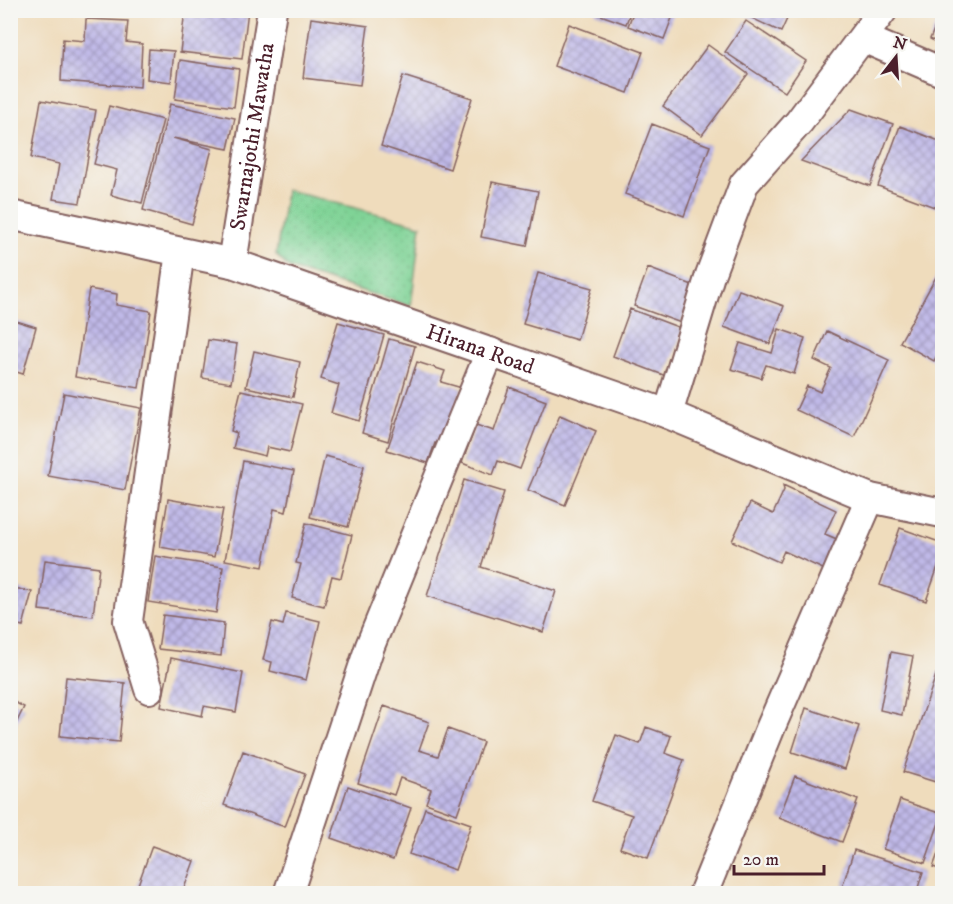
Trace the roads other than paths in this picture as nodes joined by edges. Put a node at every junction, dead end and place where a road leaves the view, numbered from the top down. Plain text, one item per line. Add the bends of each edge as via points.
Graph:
1 (272, 10) edge
2 (883, 10) edge
3 (862, 38) junction
4 (942, 72) edge
5 (10, 215) edge
6 (180, 252) junction
7 (232, 264) junction
8 (490, 352) junction
9 (668, 414) junction
10 (870, 498) junction
11 (942, 513) edge
12 (149, 689) dead end
13 (288, 894) edge
14 (703, 894) edge

1 - 7 street, Swarnajothi Mawatha
2 - 3 street
3 - 4 street
3 - 9 street via 799,122 744,184 710,275
5 - 6 street, Hirana Road
6 - 7 street, Hirana Road
6 - 12 street via 128,621
7 - 8 street, Hirana Road
8 - 9 street, Hirana Road
8 - 13 street via 370,646
9 - 10 street, Hirana Road
10 - 11 street, Hirana Road
10 - 14 street

